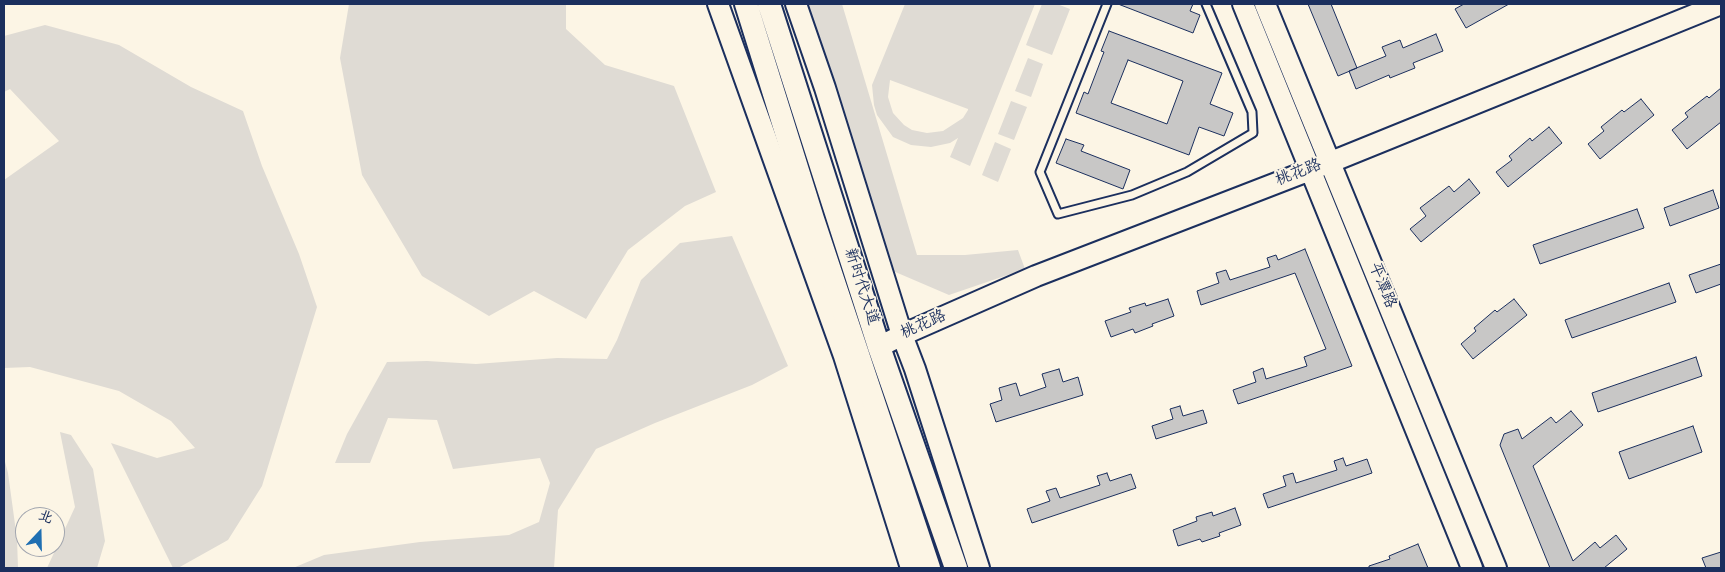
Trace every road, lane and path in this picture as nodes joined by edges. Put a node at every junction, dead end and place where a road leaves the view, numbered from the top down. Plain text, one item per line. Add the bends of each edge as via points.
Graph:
1 (718, 4) edge
2 (746, 4) edge
3 (769, 4) edge
4 (796, 4) edge
5 (1107, 4) edge
6 (1206, 4) edge
7 (1243, 4) edge
8 (1265, 4) edge
9 (1721, 4) edge
10 (825, 88) junction
11 (1331, 162) junction
12 (822, 168) junction
13 (1311, 169) junction
14 (902, 335) junction
15 (879, 347) junction
16 (911, 568) edge
17 (929, 568) edge
18 (956, 568) edge
19 (979, 568) edge
20 (1472, 568) edge
21 (1496, 568) edge

1 - 16 street via 844,356
2 - 17 main road, 新时代大道 via 813,219
3 - 12 main road, 新时代大道
4 - 10 street
5 - 6 lane via 1040,172 1058,214 1132,195 1187,172 1253,133 1252,112
7 - 13 street, 平潭路
8 - 11 street, 平潭路
9 - 11 street, 桃花路
10 - 12 street
10 - 14 street
11 - 13 street, 桃花路
11 - 21 street, 平潭路
12 - 15 main road, 新时代大道
13 - 14 street, 桃花路 via 1036,276
13 - 20 street, 平潭路
14 - 15 street, 桃花路
14 - 19 street
15 - 18 main road, 新时代大道

